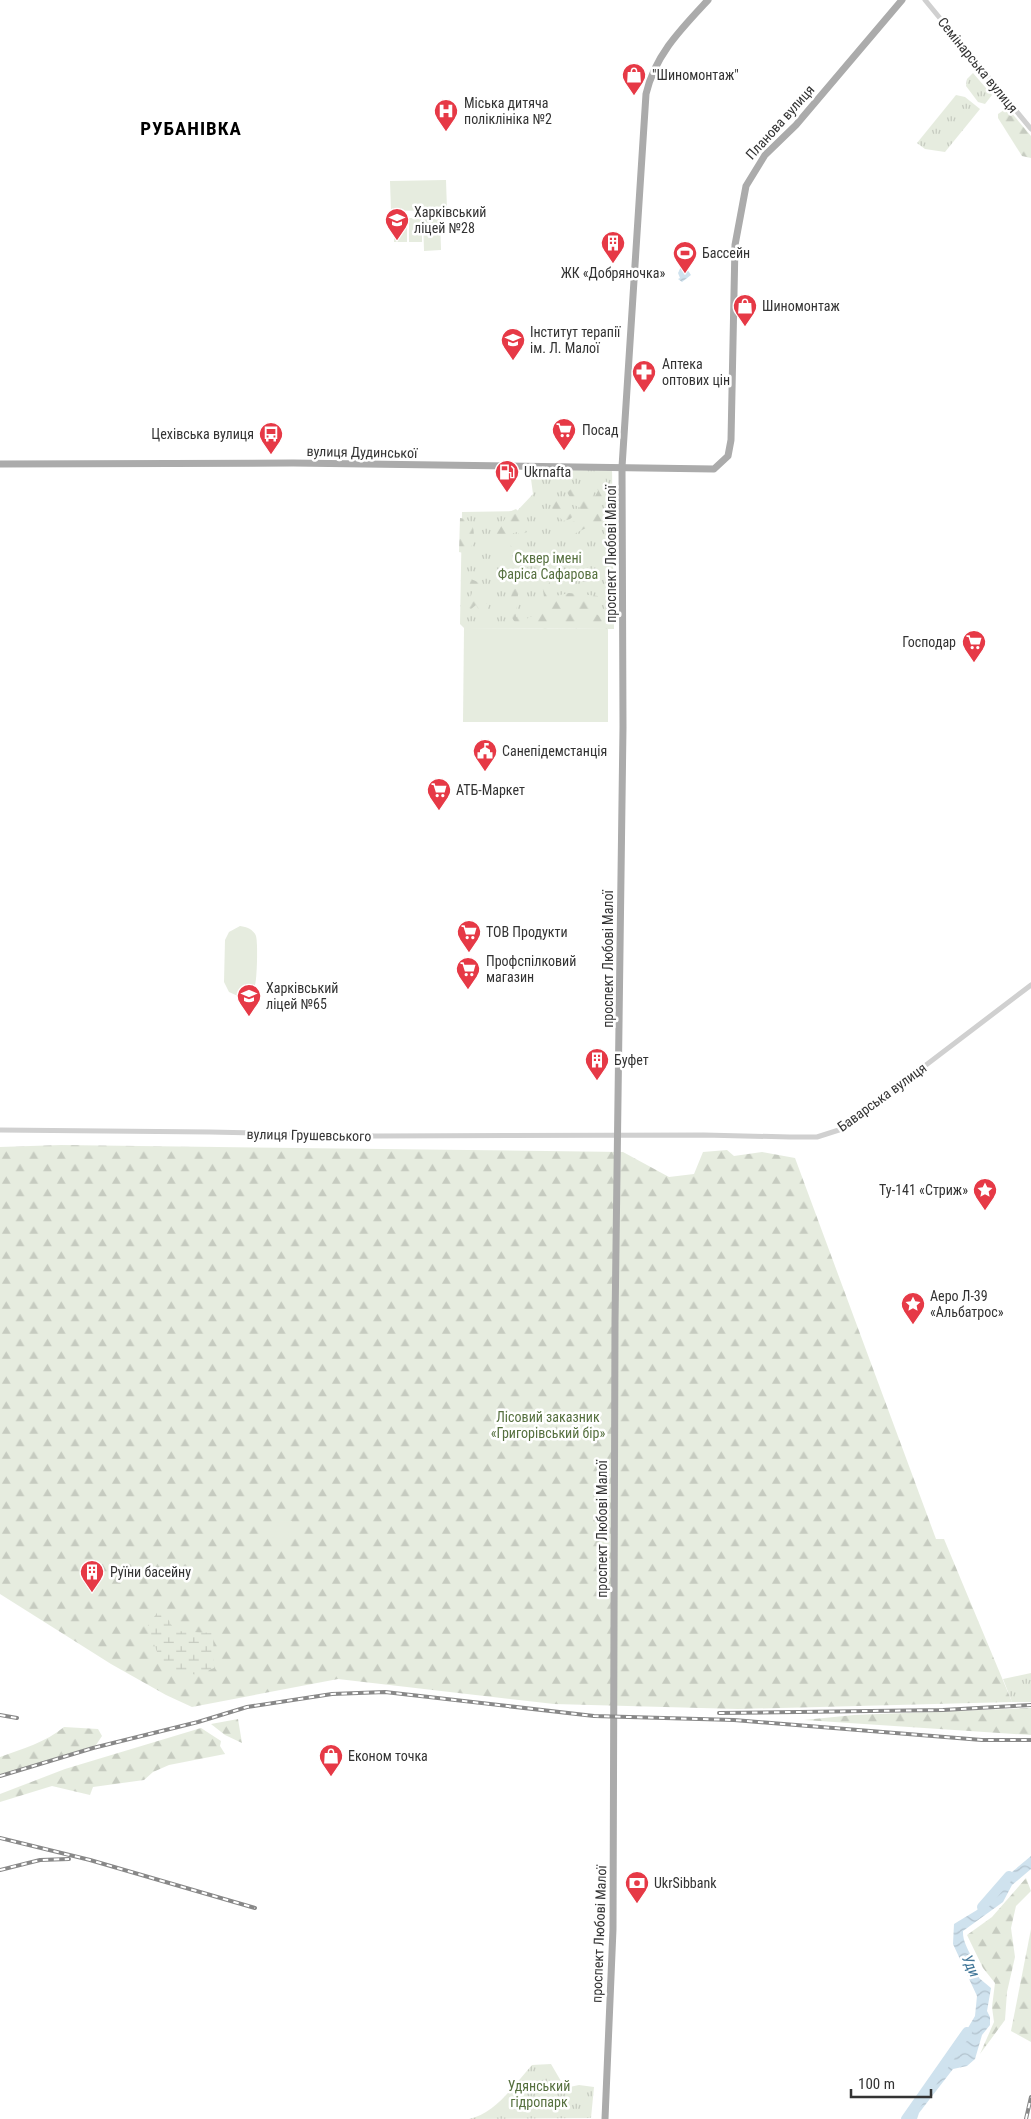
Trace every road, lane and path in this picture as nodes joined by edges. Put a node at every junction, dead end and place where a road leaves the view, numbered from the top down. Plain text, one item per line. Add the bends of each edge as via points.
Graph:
1 (708, 0) edge
2 (902, 0) edge
3 (925, 0) edge
4 (1031, 129) edge
5 (0, 464) edge
6 (722, 464) joint
7 (622, 467) junction
8 (1031, 985) edge
9 (0, 1130) edge
10 (618, 1136) junction
11 (605, 2119) edge

1 - 7 main road, проспект Любові Малої via 664,50 654,67 646,94
2 - 6 main road, Планова вулиця via 796,125 765,155 746,186 735,245 731,440 728,456
3 - 4 street, Семінарська вулиця
5 - 7 main road, вулиця Дудинської
6 - 7 main road, вулиця Дудинської via 707,470
7 - 10 main road, проспект Любові Малої via 624,727
8 - 10 street, Баварська вулиця via 865,1112 832,1133 817,1137
9 - 10 street, вулиця Грушевського
10 - 11 main road, проспект Любові Малої via 613,1930

